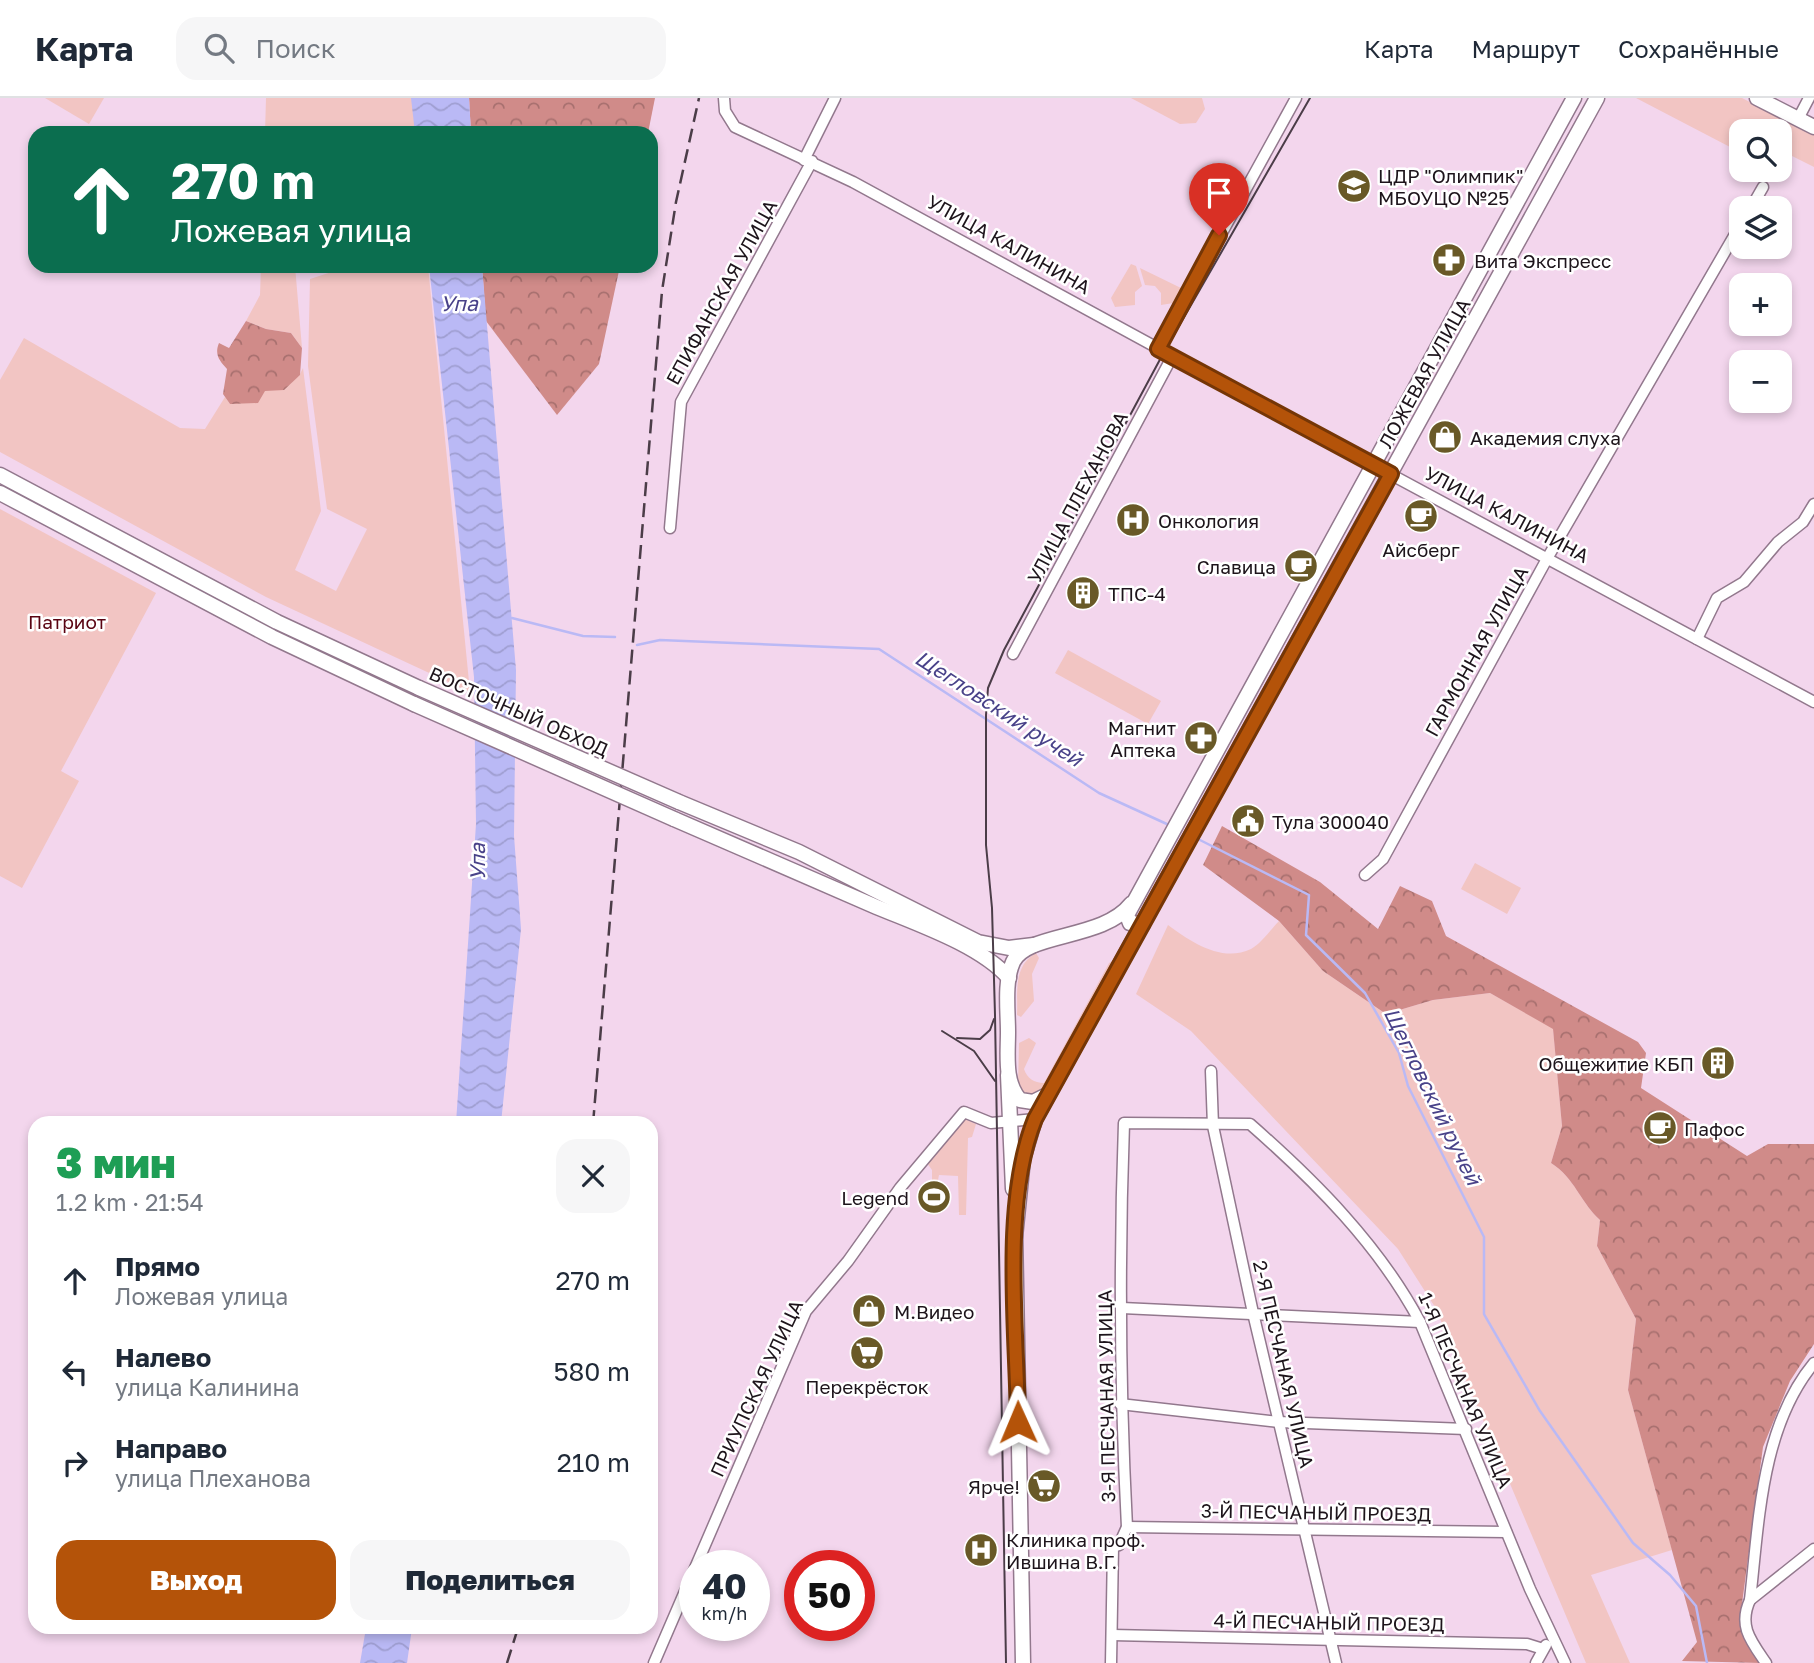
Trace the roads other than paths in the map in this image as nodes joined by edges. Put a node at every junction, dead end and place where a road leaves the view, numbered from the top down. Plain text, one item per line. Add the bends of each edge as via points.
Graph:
1 (724, 98) edge
2 (835, 98) edge
3 (1296, 98) edge
4 (1574, 98) edge
5 (1597, 98) edge
6 (1757, 98) edge
7 (1809, 98) edge
8 (1798, 119) junction
9 (1814, 127) edge
10 (808, 161) junction
11 (1763, 187) dead end
12 (1758, 196) edge
13 (1729, 245) edge
14 (1158, 349) junction
15 (1172, 357) junction
16 (1374, 466) junction
17 (1391, 474) junction
18 (0, 475) edge
19 (0, 494) edge
20 (1814, 504) edge
21 (670, 528) dead end
22 (1548, 556) junction
23 (1697, 639) junction
24 (1013, 654) dead end
25 (1814, 702) edge
26 (1193, 797) junction
27 (1208, 807) junction
28 (1365, 875) dead end
29 (1141, 890) junction
30 (1143, 923) junction
31 (1034, 944) junction
32 (1009, 978) junction
33 (1210, 1071) dead end
34 (1008, 1075) junction
35 (1047, 1095) junction
36 (1035, 1119) junction
37 (1009, 1123) junction
38 (1124, 1123) joint
39 (1213, 1126) junction
40 (1015, 1237) junction
41 (1122, 1308) junction
42 (1253, 1314) junction
43 (1420, 1322) junction
44 (1814, 1363) edge
45 (1121, 1404) junction
46 (1279, 1422) junction
47 (1466, 1429) junction
48 (1126, 1527) junction
49 (1305, 1528) junction
50 (1506, 1532) junction
51 (1814, 1549) edge
52 (1750, 1600) junction
53 (1112, 1635) junction
54 (1550, 1636) junction
55 (1330, 1638) junction
56 (1544, 1649) junction
57 (654, 1663) edge
58 (1023, 1663) edge
59 (1111, 1663) edge
60 (1336, 1663) edge
61 (1536, 1663) edge
62 (1565, 1663) edge
63 (1766, 1663) edge

1 - 10 street, УЛИЦА КАЛИНИНА via 725,111 736,127
2 - 10 street, ЕПИФАНСКАЯ УЛИЦА
3 - 14 street
4 - 16 main road, ЛОЖЕВАЯ УЛИЦА
5 - 17 main road, ЛОЖЕВАЯ УЛИЦА
6 - 8 main road
7 - 8 street
8 - 9 main road
10 - 14 street, УЛИЦА КАЛИНИНА
10 - 21 street, ЕПИФАНСКАЯ УЛИЦА via 681,402
11 - 12 street
13 - 22 street, ГАРМОННАЯ УЛИЦА
14 - 15 street, УЛИЦА КАЛИНИНА
15 - 16 street, УЛИЦА КАЛИНИНА
15 - 24 street, УЛИЦА ПЛЕХАНОВА
16 - 17 main road, УЛИЦА КАЛИНИНА
16 - 26 main road, ЛОЖЕВАЯ УЛИЦА
17 - 22 street, УЛИЦА КАЛИНИНА
17 - 27 main road, ЛОЖЕВАЯ УЛИЦА
18 - 31 main road, ВОСТОЧНЫЙ ОБХОД, bridge via 277,622 799,852 978,942 1009,948
19 - 32 main road, ВОСТОЧНЫЙ ОБХОД, bridge via 272,638 911,921 979,955
20 - 23 street via 1803,522 1778,542 1744,582 1717,598
22 - 23 street, УЛИЦА КАЛИНИНА
22 - 28 street, ГАРМОННАЯ УЛИЦА via 1383,859
23 - 25 street, УЛИЦА КАЛИНИНА
26 - 27 main road via 1204,797
26 - 29 main road, ЛОЖЕВАЯ УЛИЦА
27 - 30 main road, ЛОЖЕВАЯ УЛИЦА
29 - 30 main road, ЛОЖЕВАЯ УЛИЦА via 1127,915 1130,923
29 - 31 main road, ЛОЖЕВАЯ УЛИЦА via 1111,922
30 - 35 main road, ЛОЖЕВАЯ УЛИЦА
31 - 32 main road via 1013,962
32 - 34 main road
33 - 39 street, 2-Я ПЕСЧАНАЯ УЛИЦА
34 - 35 main road via 1020,1100 1033,1102
34 - 37 main road
35 - 36 main road, ЛОЖЕВАЯ УЛИЦА
36 - 37 street, ПРИУПСКАЯ УЛИЦА
36 - 40 main road, ЛОЖЕВАЯ УЛИЦА via 1023,1159
37 - 40 main road
37 - 57 street, ПРИУПСКАЯ УЛИЦА via 983,1122 964,1112 807,1311
38 - 39 street, 1-Я ПЕСЧАНАЯ УЛИЦА
38 - 41 street, 3-Я ПЕСЧАНАЯ УЛИЦА
39 - 42 street, 2-Я ПЕСЧАНАЯ УЛИЦА
39 - 43 street, 1-Я ПЕСЧАНАЯ УЛИЦА via 1250,1124 1297,1166 1401,1286
40 - 58 main road
41 - 42 street
41 - 45 street, 3-Я ПЕСЧАНАЯ УЛИЦА
42 - 43 street
42 - 46 street, 2-Я ПЕСЧАНАЯ УЛИЦА
43 - 47 street, 1-Я ПЕСЧАНАЯ УЛИЦА
44 - 52 street via 1795,1386 1770,1452
45 - 46 street
45 - 48 street, 3-Я ПЕСЧАНАЯ УЛИЦА
46 - 47 street
46 - 49 street, 2-Я ПЕСЧАНАЯ УЛИЦА
47 - 50 street, 1-Я ПЕСЧАНАЯ УЛИЦА
48 - 49 street, 3-Й ПЕСЧАНЫЙ ПРОЕЗД
48 - 53 street, 3-Я ПЕСЧАНАЯ УЛИЦА via 1119,1545 1113,1547
49 - 50 street, 3-Й ПЕСЧАНЫЙ ПРОЕЗД
49 - 55 street, 2-Я ПЕСЧАНАЯ УЛИЦА
50 - 54 street, 1-Я ПЕСЧАНАЯ УЛИЦА
51 - 52 street
52 - 63 street via 1743,1615 1745,1628
53 - 55 street, 4-Й ПЕСЧАНЫЙ ПРОЕЗД
53 - 59 street, 3-Я ПЕСЧАНАЯ УЛИЦА
54 - 56 street
54 - 62 street, 1-Я ПЕСЧАНАЯ УЛИЦА
55 - 56 street, 4-Й ПЕСЧАНЫЙ ПРОЕЗД via 1527,1644
55 - 60 street, 2-Я ПЕСЧАНАЯ УЛИЦА
56 - 61 street

